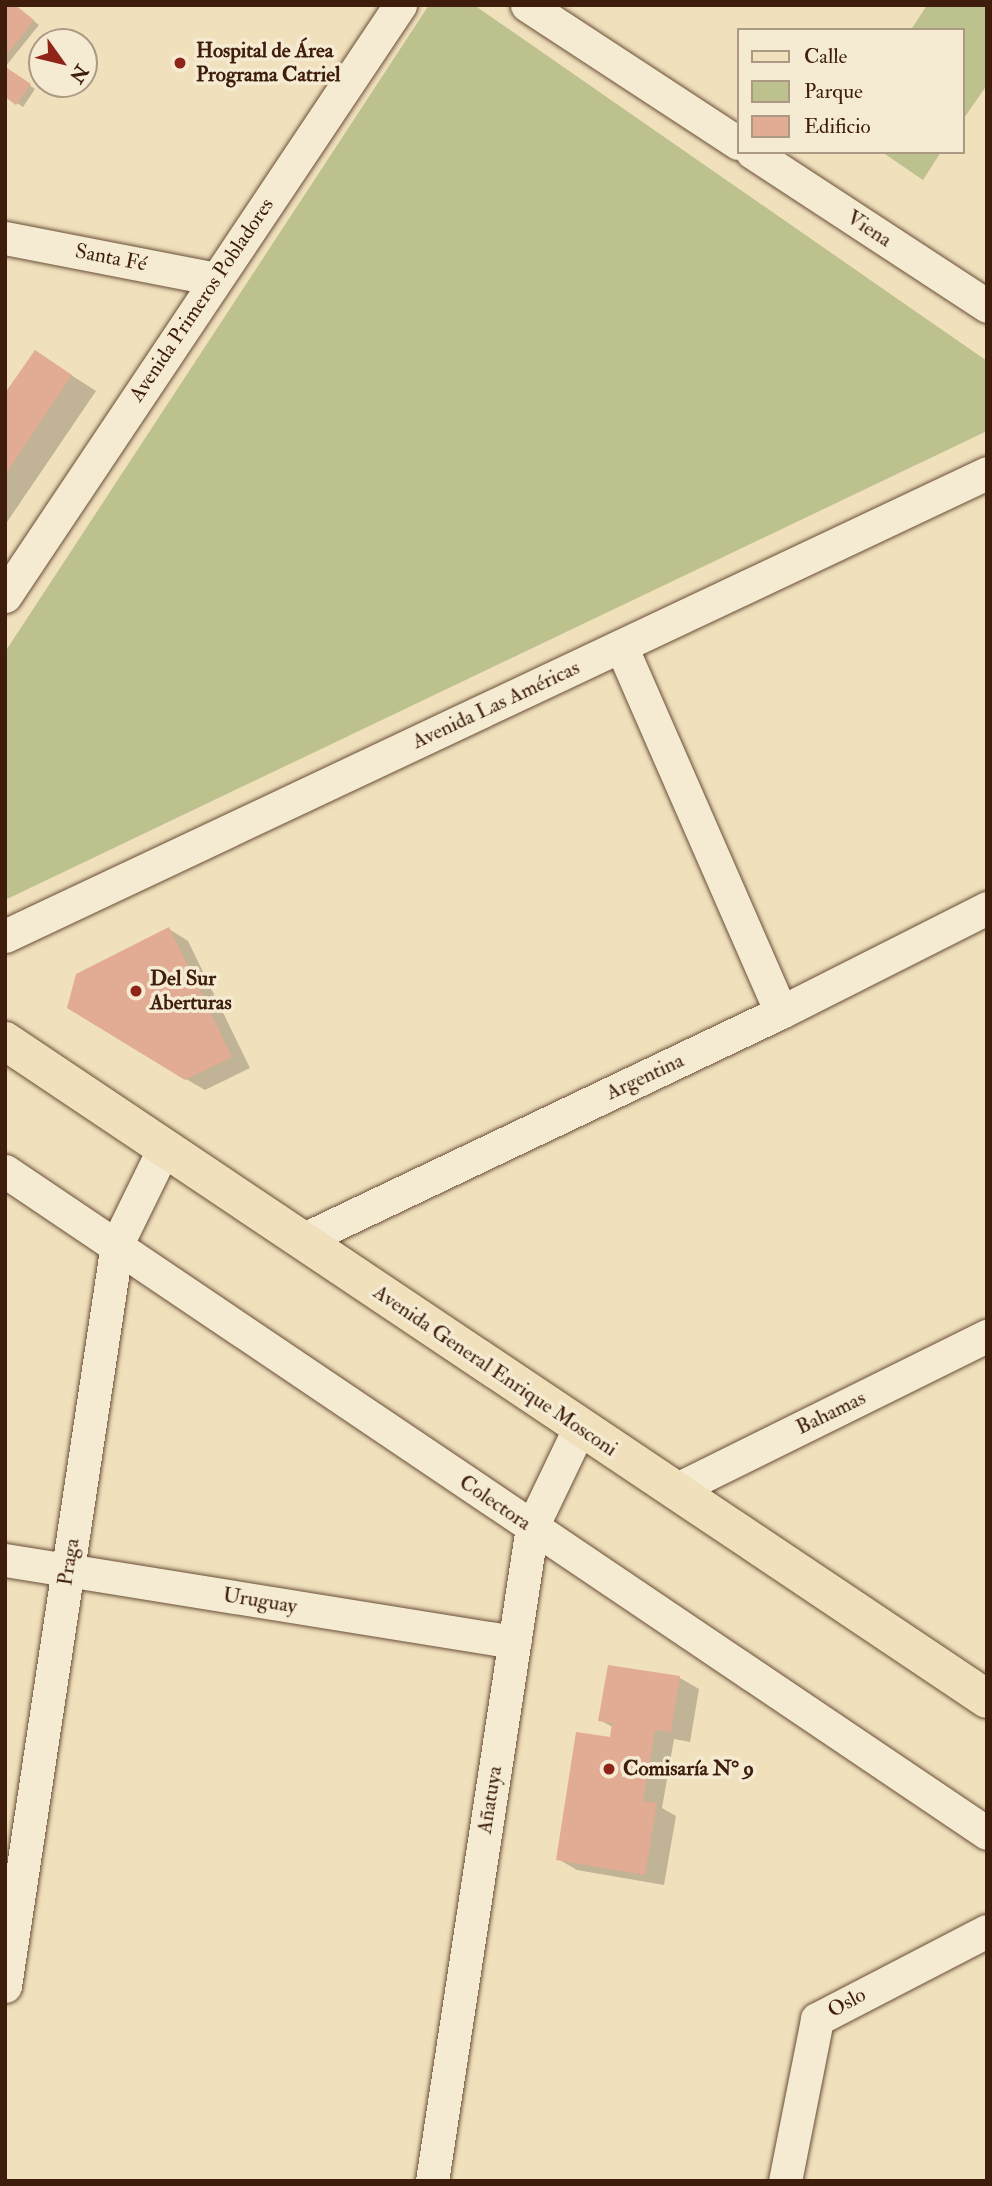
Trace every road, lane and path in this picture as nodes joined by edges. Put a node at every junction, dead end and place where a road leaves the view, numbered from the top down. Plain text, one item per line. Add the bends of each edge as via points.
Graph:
1 (400, 5) edge
2 (527, 5) edge
3 (568, 16) edge
4 (736, 142) edge
5 (755, 154) edge
6 (5, 238) edge
7 (216, 279) junction
8 (987, 306) edge
9 (987, 472) edge
10 (5, 596) edge
11 (621, 646) junction
12 (987, 908) edge
13 (5, 936) edge
14 (781, 1012) junction
15 (5, 1041) edge
16 (164, 1148) junction
17 (5, 1171) edge
18 (302, 1240) junction
19 (117, 1244) junction
20 (987, 1336) edge
21 (579, 1429) junction
22 (675, 1490) junction
23 (531, 1527) junction
24 (5, 1560) edge
25 (68, 1570) junction
26 (514, 1642) junction
27 (987, 1699) edge
28 (987, 1833) edge
29 (987, 1931) edge
30 (5, 1986) edge
31 (432, 2181) edge
32 (785, 2181) edge

1 - 7 street, Avenida Primeros Pobladores
2 - 3 street
3 - 4 street
5 - 8 street, Viena
6 - 7 street, Santa Fé
7 - 10 street, Avenida Primeros Pobladores
9 - 11 street, Avenida Las Américas
11 - 13 street, Avenida Las Américas
11 - 14 street
12 - 14 street, Argentina
14 - 18 street, Argentina
15 - 16 main road, Avenida General Enrique Mosconi
16 - 18 main road, Avenida General Enrique Mosconi
16 - 19 street, Praga
17 - 19 street, Colectora
18 - 21 main road, Avenida General Enrique Mosconi
19 - 23 street, Colectora
19 - 25 street, Praga
20 - 22 street, Bahamas
21 - 22 main road, Avenida General Enrique Mosconi
21 - 23 street, Añatuya
22 - 27 main road, Avenida General Enrique Mosconi
23 - 26 street, Añatuya
23 - 28 street, Colectora
24 - 25 street, Uruguay
25 - 26 street, Uruguay
25 - 30 street, Praga
26 - 31 street, Añatuya
29 - 32 street, Oslo via 817,2019

